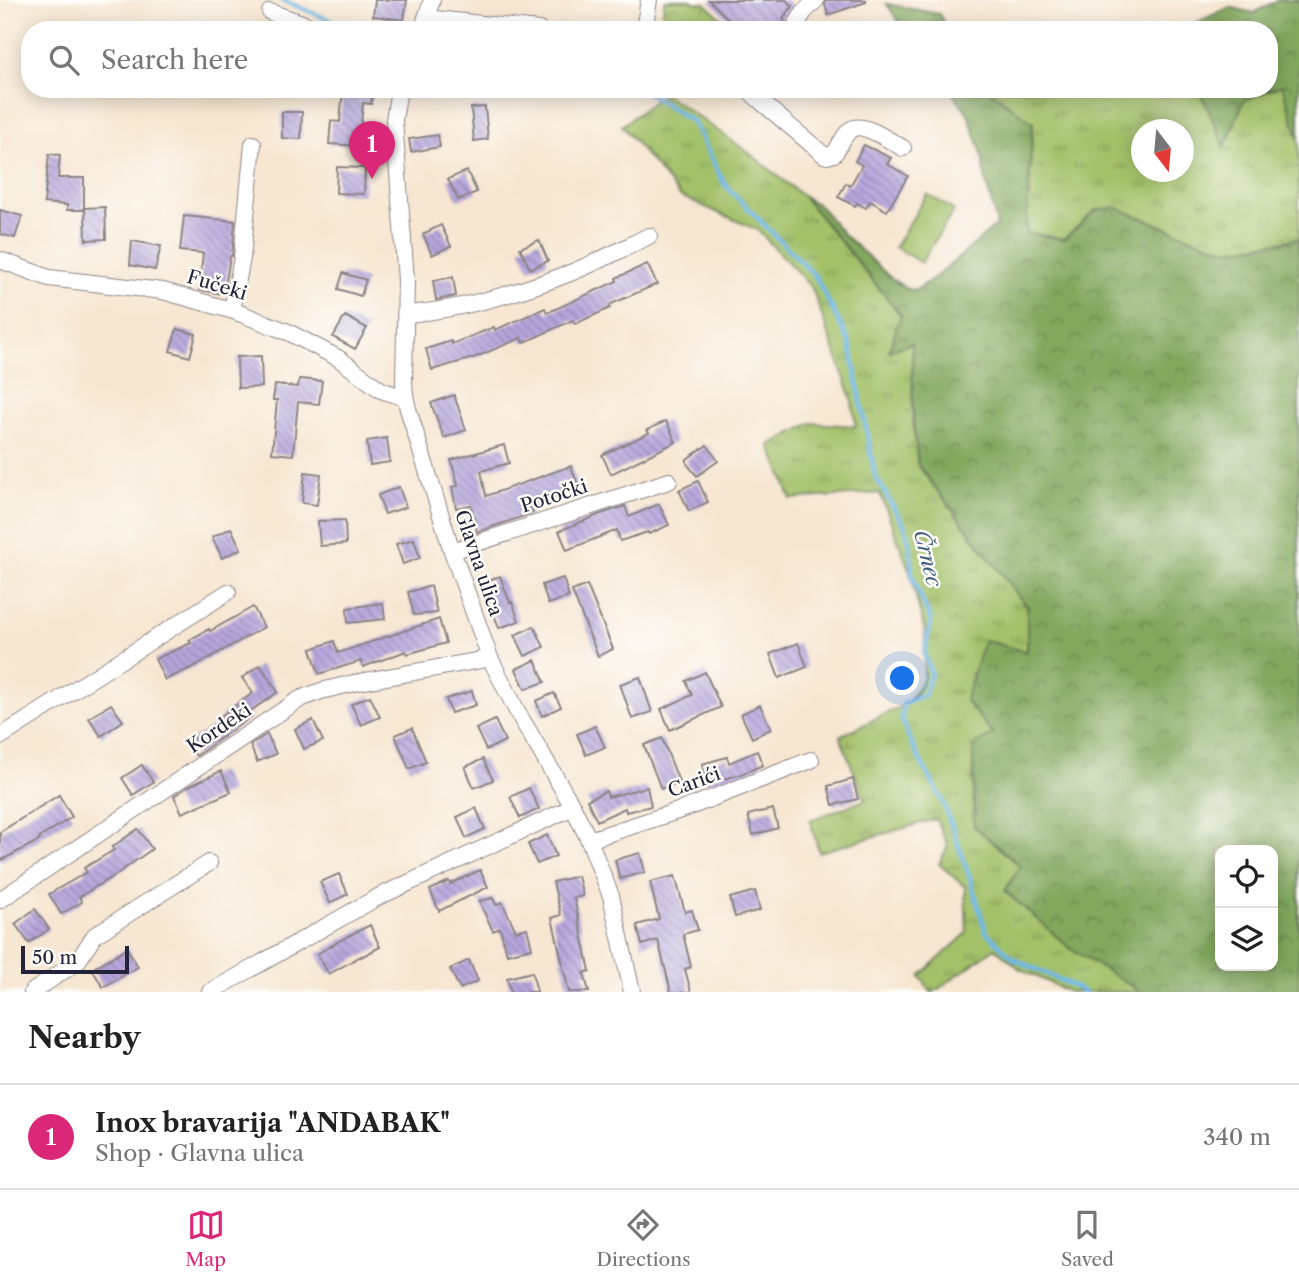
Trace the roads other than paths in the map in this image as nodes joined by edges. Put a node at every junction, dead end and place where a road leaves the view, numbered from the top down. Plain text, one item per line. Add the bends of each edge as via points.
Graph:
1 (432, 0) edge
2 (649, 0) edge
3 (816, 0) edge
4 (271, 12) dead end
5 (297, 21) edge
6 (425, 21) edge
7 (646, 21) edge
8 (798, 21) edge
9 (398, 98) edge
10 (757, 98) edge
11 (253, 144) dead end
12 (903, 148) dead end
13 (649, 236) dead end
14 (0, 260) edge
15 (232, 310) junction
16 (407, 314) junction
17 (405, 395) junction
18 (669, 481) dead end
19 (452, 551) junction
20 (228, 592) dead end
21 (489, 658) junction
22 (0, 737) edge
23 (811, 760) dead end
24 (573, 807) junction
25 (589, 840) junction
26 (209, 863) dead end
27 (0, 900) edge
28 (32, 992) edge
29 (210, 992) edge
30 (632, 992) edge

1 - 6 street
2 - 7 street
3 - 8 street
4 - 5 street
9 - 16 street, Glavna ulica via 394,120
10 - 12 street via 824,155 834,154 857,127
11 - 15 street
13 - 16 street via 553,279 445,310
14 - 15 street, Fučeki via 49,278 163,291
15 - 17 street, Fučeki via 338,358 381,390
16 - 17 street, Glavna ulica
17 - 19 street, Glavna ulica
18 - 19 street, Potočki
19 - 21 street, Glavna ulica
20 - 22 street
21 - 24 street, Glavna ulica
21 - 27 street, Kordeki via 354,683 300,699
23 - 25 street, Carići
24 - 25 street, Glavna ulica
24 - 29 street via 378,897
25 - 30 street, Glavna ulica via 611,896
26 - 28 street via 95,935 77,962

